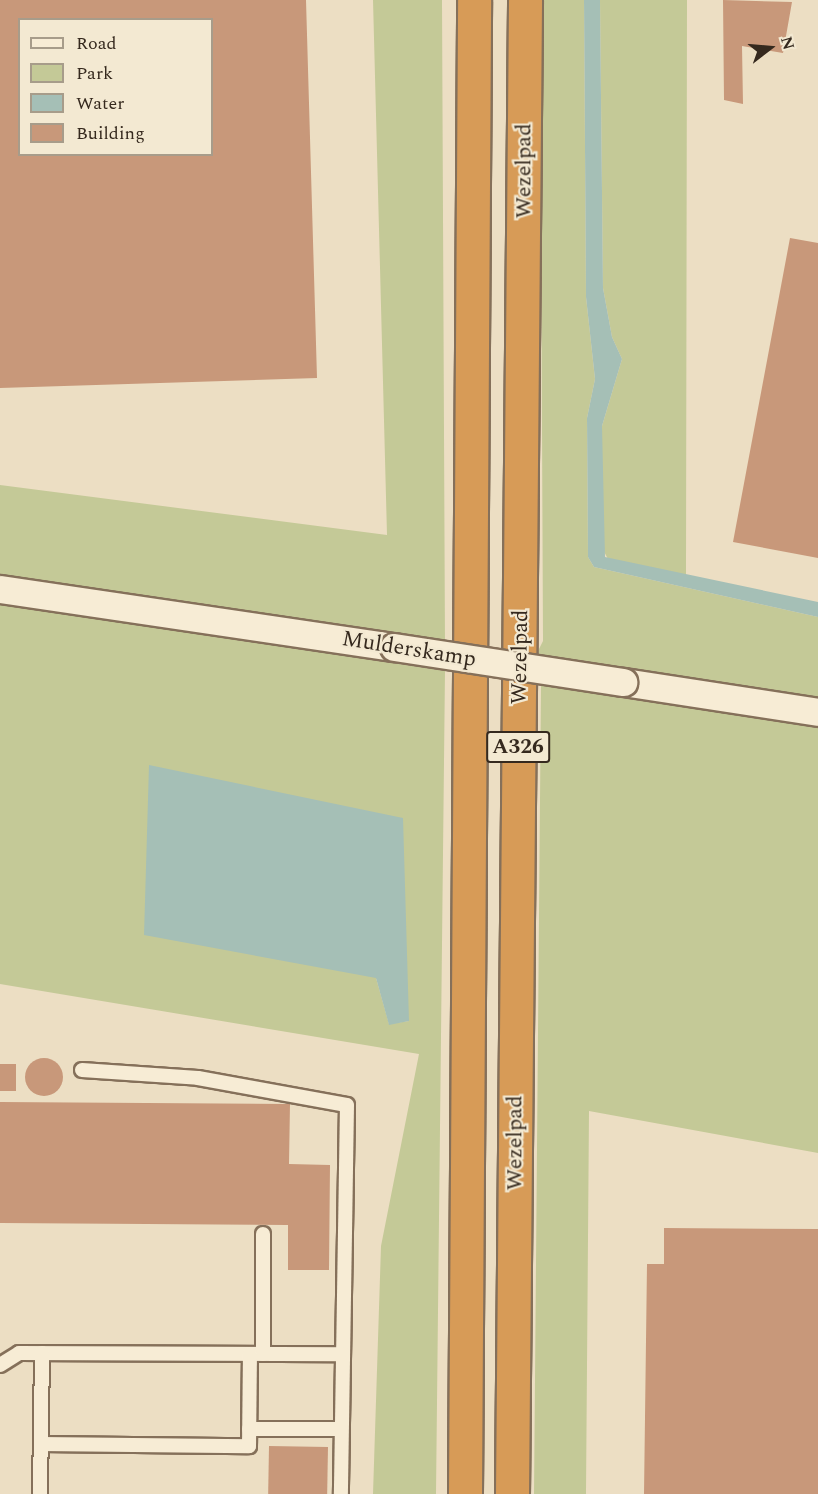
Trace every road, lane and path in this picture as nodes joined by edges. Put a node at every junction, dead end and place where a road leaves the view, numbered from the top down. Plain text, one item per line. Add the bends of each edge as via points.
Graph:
1 (474, 0) edge
2 (525, 0) edge
3 (0, 590) edge
4 (818, 712) edge
5 (82, 1070) dead end
6 (263, 1234) dead end
7 (42, 1353) junction
8 (256, 1354) junction
9 (343, 1354) junction
10 (0, 1365) edge
11 (249, 1429) junction
12 (341, 1430) junction
13 (41, 1444) junction
14 (40, 1494) edge
15 (341, 1494) edge
16 (465, 1494) edge
17 (512, 1494) edge

1 - 16 highway, A326
2 - 17 highway, Wezelpad / A326
3 - 4 street, Mulderskamp, bridge
5 - 9 lane via 198,1078 347,1106
6 - 8 lane
7 - 8 lane
7 - 10 lane via 19,1353
7 - 13 lane
8 - 9 lane
8 - 11 lane
9 - 12 lane
11 - 12 lane
11 - 13 lane via 249,1446
12 - 15 lane
13 - 14 lane

